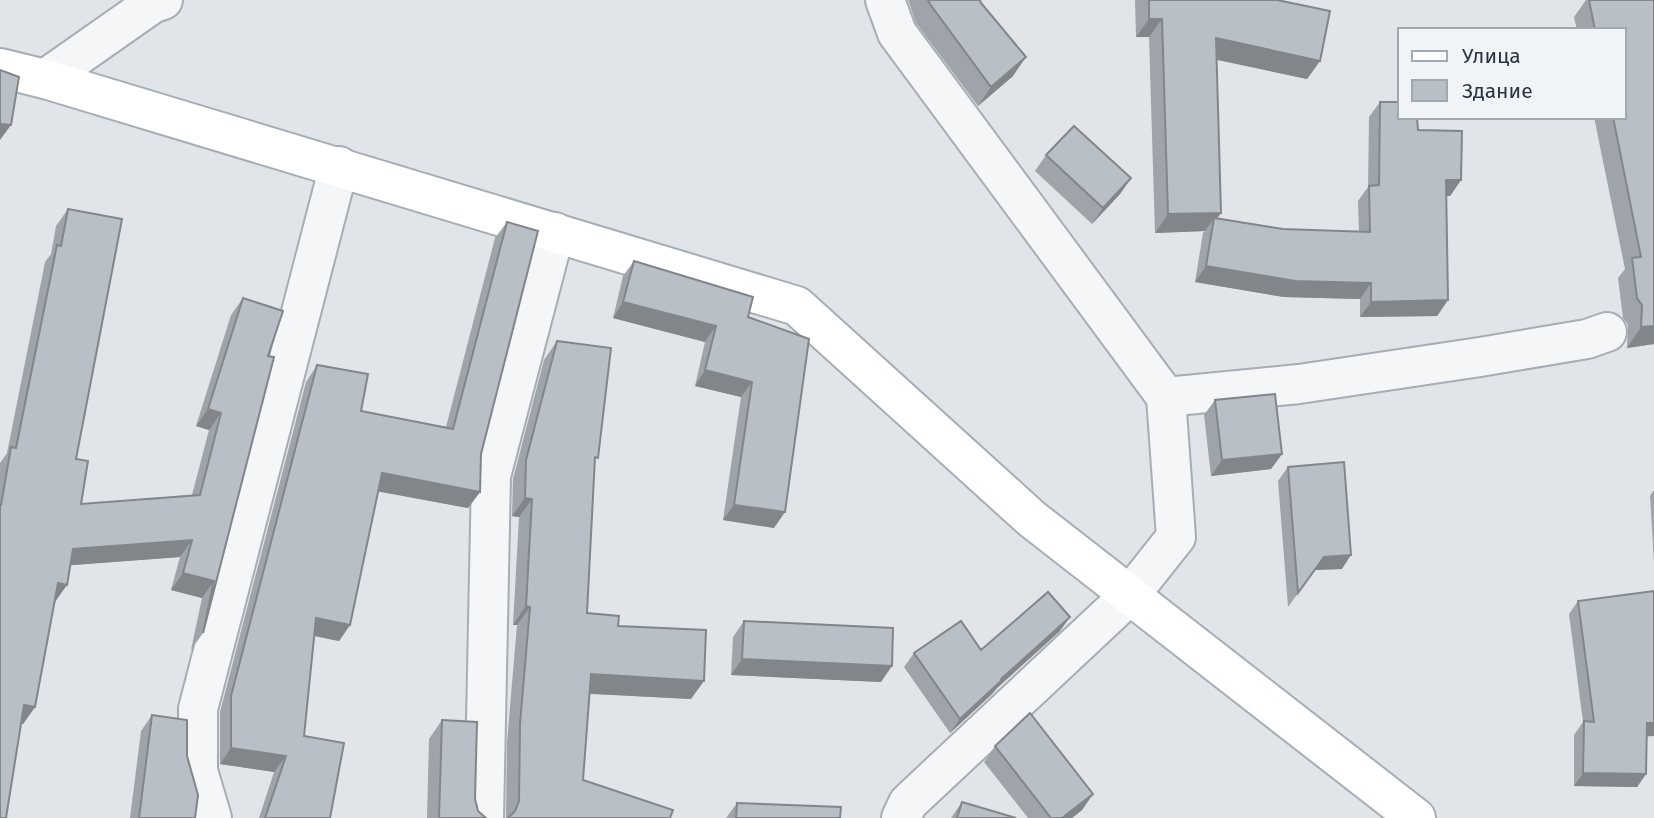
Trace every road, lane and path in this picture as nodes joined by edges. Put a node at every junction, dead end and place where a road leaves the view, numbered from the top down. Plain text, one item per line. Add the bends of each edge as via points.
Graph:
1 (163, 0) edge
2 (885, 0) edge
3 (0, 68) edge
4 (45, 79) junction
5 (339, 166) junction
6 (555, 232) junction
7 (1607, 332) dead end
8 (1166, 397) junction
9 (1130, 595) junction
10 (212, 818) edge
11 (484, 818) edge
12 (901, 818) edge
13 (1416, 818) edge

1 - 4 street
2 - 8 street via 897,33
3 - 4 street
4 - 5 street
5 - 6 street
5 - 10 street via 198,709 198,771
6 - 9 street via 797,306 1032,519
6 - 11 street via 491,476
7 - 8 street via 1480,358
8 - 9 street via 1176,537
9 - 12 street via 908,803
9 - 13 street

